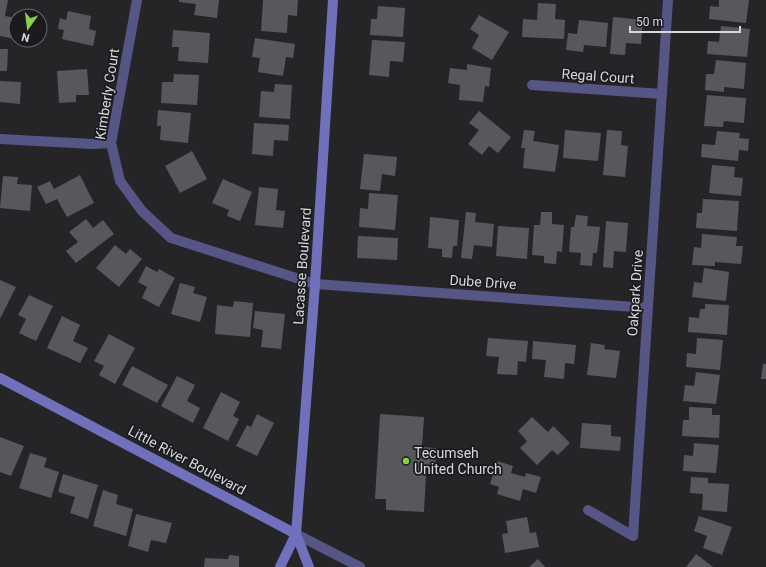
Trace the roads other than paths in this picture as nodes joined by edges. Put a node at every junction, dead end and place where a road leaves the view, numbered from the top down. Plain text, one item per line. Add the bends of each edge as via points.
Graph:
1 (137, 0) edge
2 (333, 0) edge
3 (668, 0) edge
4 (532, 85) dead end
5 (662, 94) junction
6 (0, 139) edge
7 (111, 143) junction
8 (315, 284) junction
9 (648, 308) junction
10 (0, 378) edge
11 (588, 510) dead end
12 (296, 534) junction
13 (280, 567) edge
14 (309, 567) edge
15 (360, 567) edge

1 - 7 street, Kimberly Court
2 - 8 street, Lacasse Boulevard
3 - 5 street, Oakpark Drive
4 - 5 street, Regal Court
5 - 9 street, Oakpark Drive
6 - 7 street
7 - 8 street, Kimberly Court via 120,181 142,210 171,238
8 - 9 street, Dube Drive
8 - 12 street, Lacasse Boulevard
9 - 11 street, Oakpark Drive via 633,536
10 - 12 street, Little River Boulevard
12 - 13 street, Lacasse Boulevard
12 - 14 street, Lacasse Boulevard
12 - 15 street, Little River Boulevard

